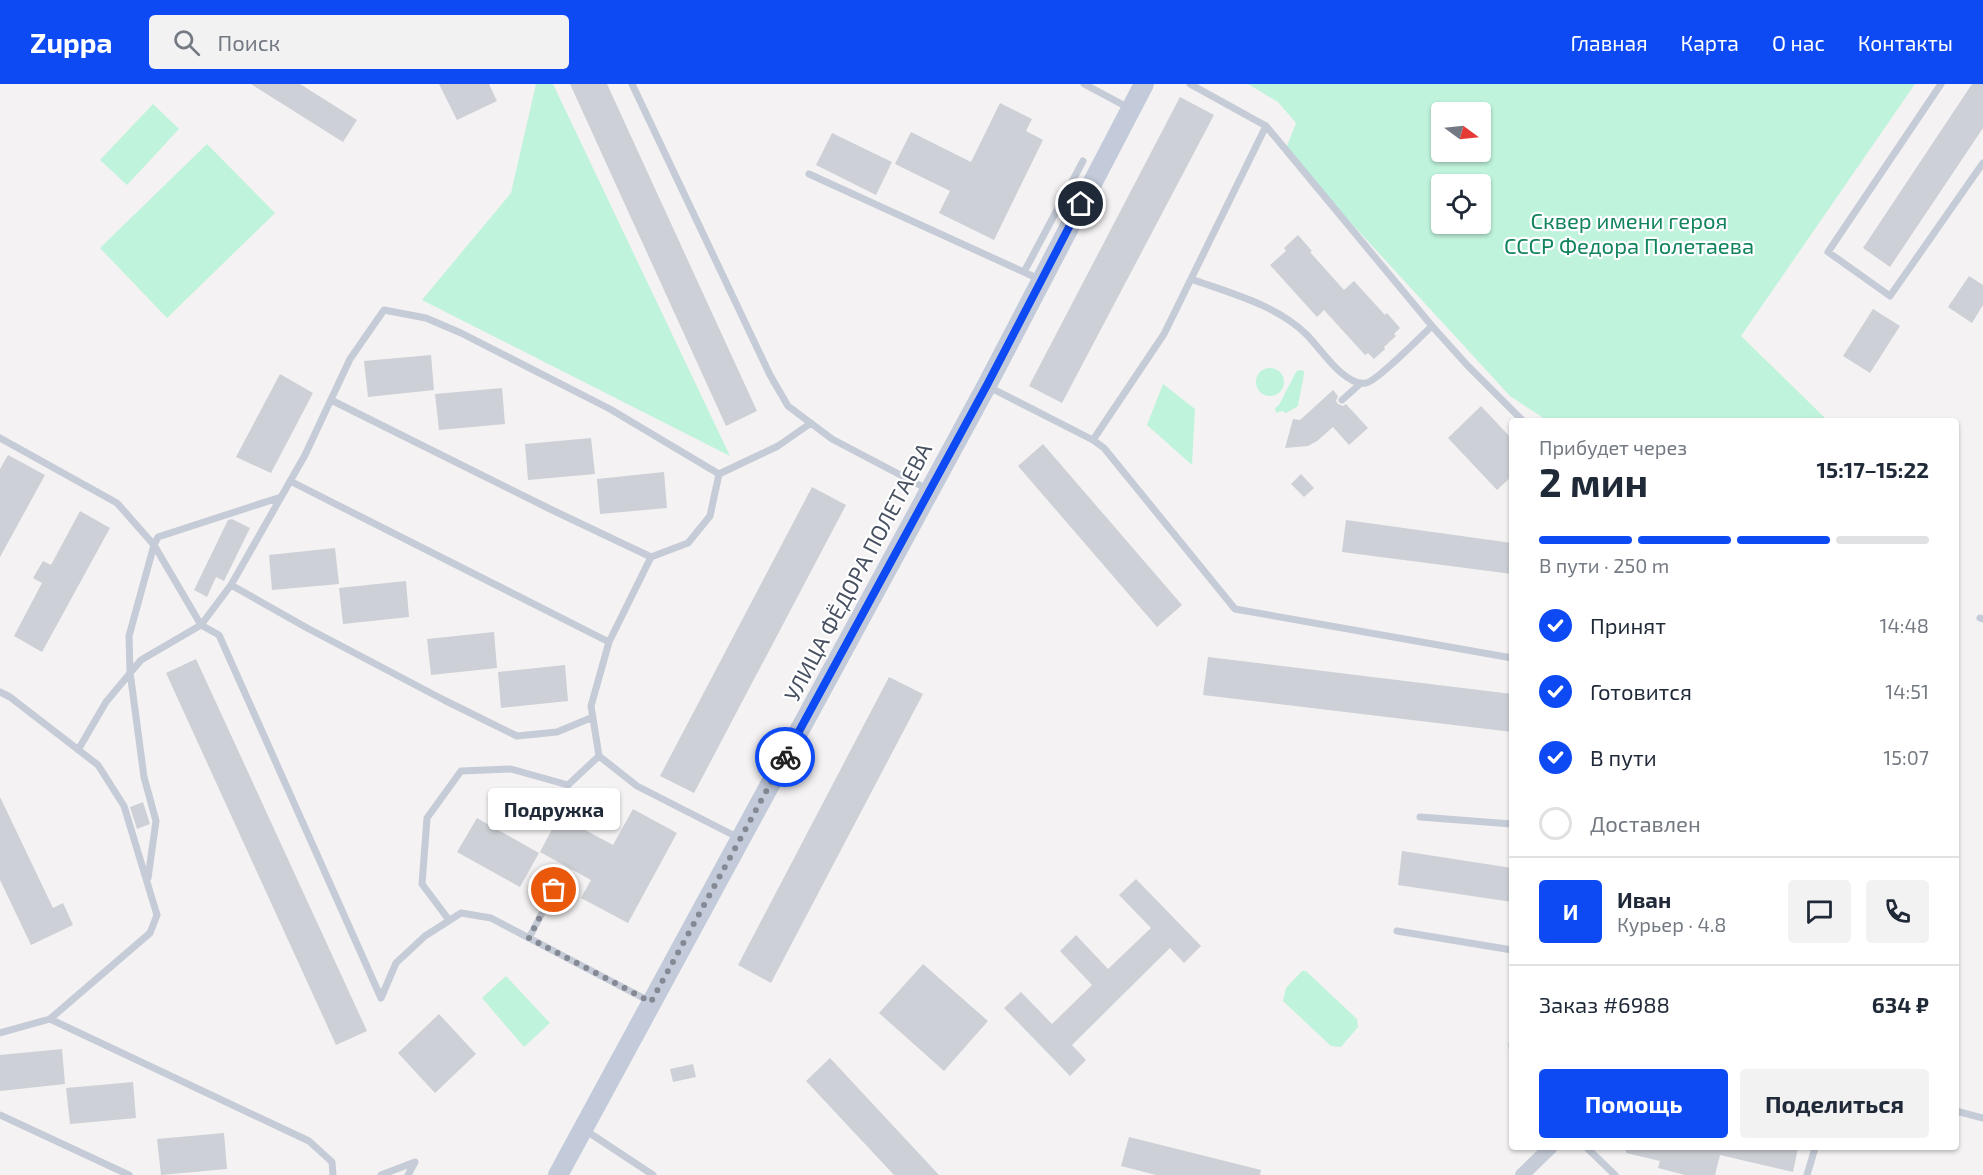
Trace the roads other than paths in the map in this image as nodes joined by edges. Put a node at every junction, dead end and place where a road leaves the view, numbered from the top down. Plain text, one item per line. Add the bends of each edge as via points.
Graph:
1 (632, 84) edge
2 (1084, 84) edge
3 (1144, 84) edge
4 (1190, 84) edge
5 (1941, 84) edge
6 (1131, 109) junction
7 (1266, 126) junction
8 (1083, 161) dead end
9 (1983, 163) edge
10 (809, 174) dead end
11 (1033, 276) junction
12 (1191, 279) junction
13 (1432, 326) junction
14 (1360, 384) junction
15 (987, 385) junction
16 (331, 400) junction
17 (1342, 400) dead end
18 (1520, 418) edge
19 (811, 423) junction
20 (0, 438) edge
21 (1094, 440) junction
22 (719, 474) junction
23 (290, 481) junction
24 (930, 490) junction
25 (281, 497) junction
26 (154, 545) junction
27 (651, 556) junction
28 (231, 585) junction
29 (201, 625) junction
30 (609, 642) junction
31 (1509, 657) edge
32 (130, 672) junction
33 (0, 692) edge
34 (593, 717) junction
35 (78, 750) junction
36 (599, 756) junction
37 (1420, 817) dead end
38 (1509, 824) edge
39 (741, 838) junction
40 (147, 883) junction
41 (554, 890) dead end
42 (449, 921) junction
43 (1397, 931) dead end
44 (529, 938) junction
45 (1509, 950) edge
46 (651, 1002) junction
47 (50, 1019) junction
48 (0, 1033) edge
49 (1959, 1112) edge
50 (0, 1115) edge
51 (1983, 1118) edge
52 (583, 1129) junction
53 (1548, 1150) edge
54 (1589, 1150) edge
55 (1814, 1150) edge
56 (129, 1175) edge
57 (333, 1175) edge
58 (381, 1175) edge
59 (408, 1175) edge
60 (558, 1175) edge
61 (653, 1175) edge
62 (1522, 1175) edge
63 (1615, 1175) edge
64 (1807, 1175) edge

1 - 19 lane via 770,375 788,406
2 - 6 lane
3 - 6 main road, УЛИЦА ФЁДОРА ПОЛЕТАЕВА
4 - 7 lane
5 - 9 lane via 1828,252 1890,296
6 - 11 main road, УЛИЦА ФЁДОРА ПОЛЕТАЕВА
7 - 12 lane
7 - 13 lane
8 - 11 lane
10 - 11 lane
11 - 15 main road, УЛИЦА ФЁДОРА ПОЛЕТАЕВА
12 - 14 lane via 1248,299 1291,322 1346,378
12 - 21 lane via 1164,334
13 - 14 lane via 1371,382
13 - 18 lane
14 - 17 lane
15 - 21 lane
15 - 24 main road, УЛИЦА ФЁДОРА ПОЛЕТАЕВА
16 - 22 lane via 350,359 384,310 426,318 610,409
16 - 23 lane
16 - 27 lane
19 - 22 lane via 778,446
19 - 24 lane via 832,439
20 - 26 lane via 117,503
21 - 31 lane via 1235,609
22 - 27 lane via 710,516 688,543
23 - 25 lane
23 - 30 lane
24 - 39 main road, УЛИЦА ФЁДОРА ПОЛЕТАЕВА
25 - 26 lane via 158,537
25 - 28 lane
26 - 29 lane
26 - 32 lane via 129,636
27 - 30 lane
28 - 29 lane
28 - 34 lane via 517,736 556,732
29 - 32 lane via 141,660
29 - 42 lane via 219,635 381,998 396,963 424,936
30 - 34 lane via 591,706
32 - 35 lane via 106,702
32 - 40 lane via 144,777 156,821
33 - 35 lane
34 - 36 lane
35 - 40 lane via 98,765 124,806
36 - 39 lane via 637,786
36 - 42 lane via 568,785 511,770 461,771 427,818 422,884
37 - 38 lane
39 - 46 main road, УЛИЦА ФЁДОРА ПОЛЕТАЕВА
40 - 47 lane via 157,915 150,933
41 - 44 lane
42 - 44 lane via 460,913 491,918
43 - 45 lane
44 - 46 lane
46 - 52 main road, УЛИЦА ФЁДОРА ПОЛЕТАЕВА
47 - 48 lane
47 - 57 lane via 309,1141 332,1161
49 - 51 lane
50 - 56 lane
52 - 60 main road, УЛИЦА ФЁДОРА ПОЛЕТАЕВА
52 - 61 lane
53 - 62 street
54 - 63 lane
55 - 64 lane
58 - 59 lane via 415,1162

